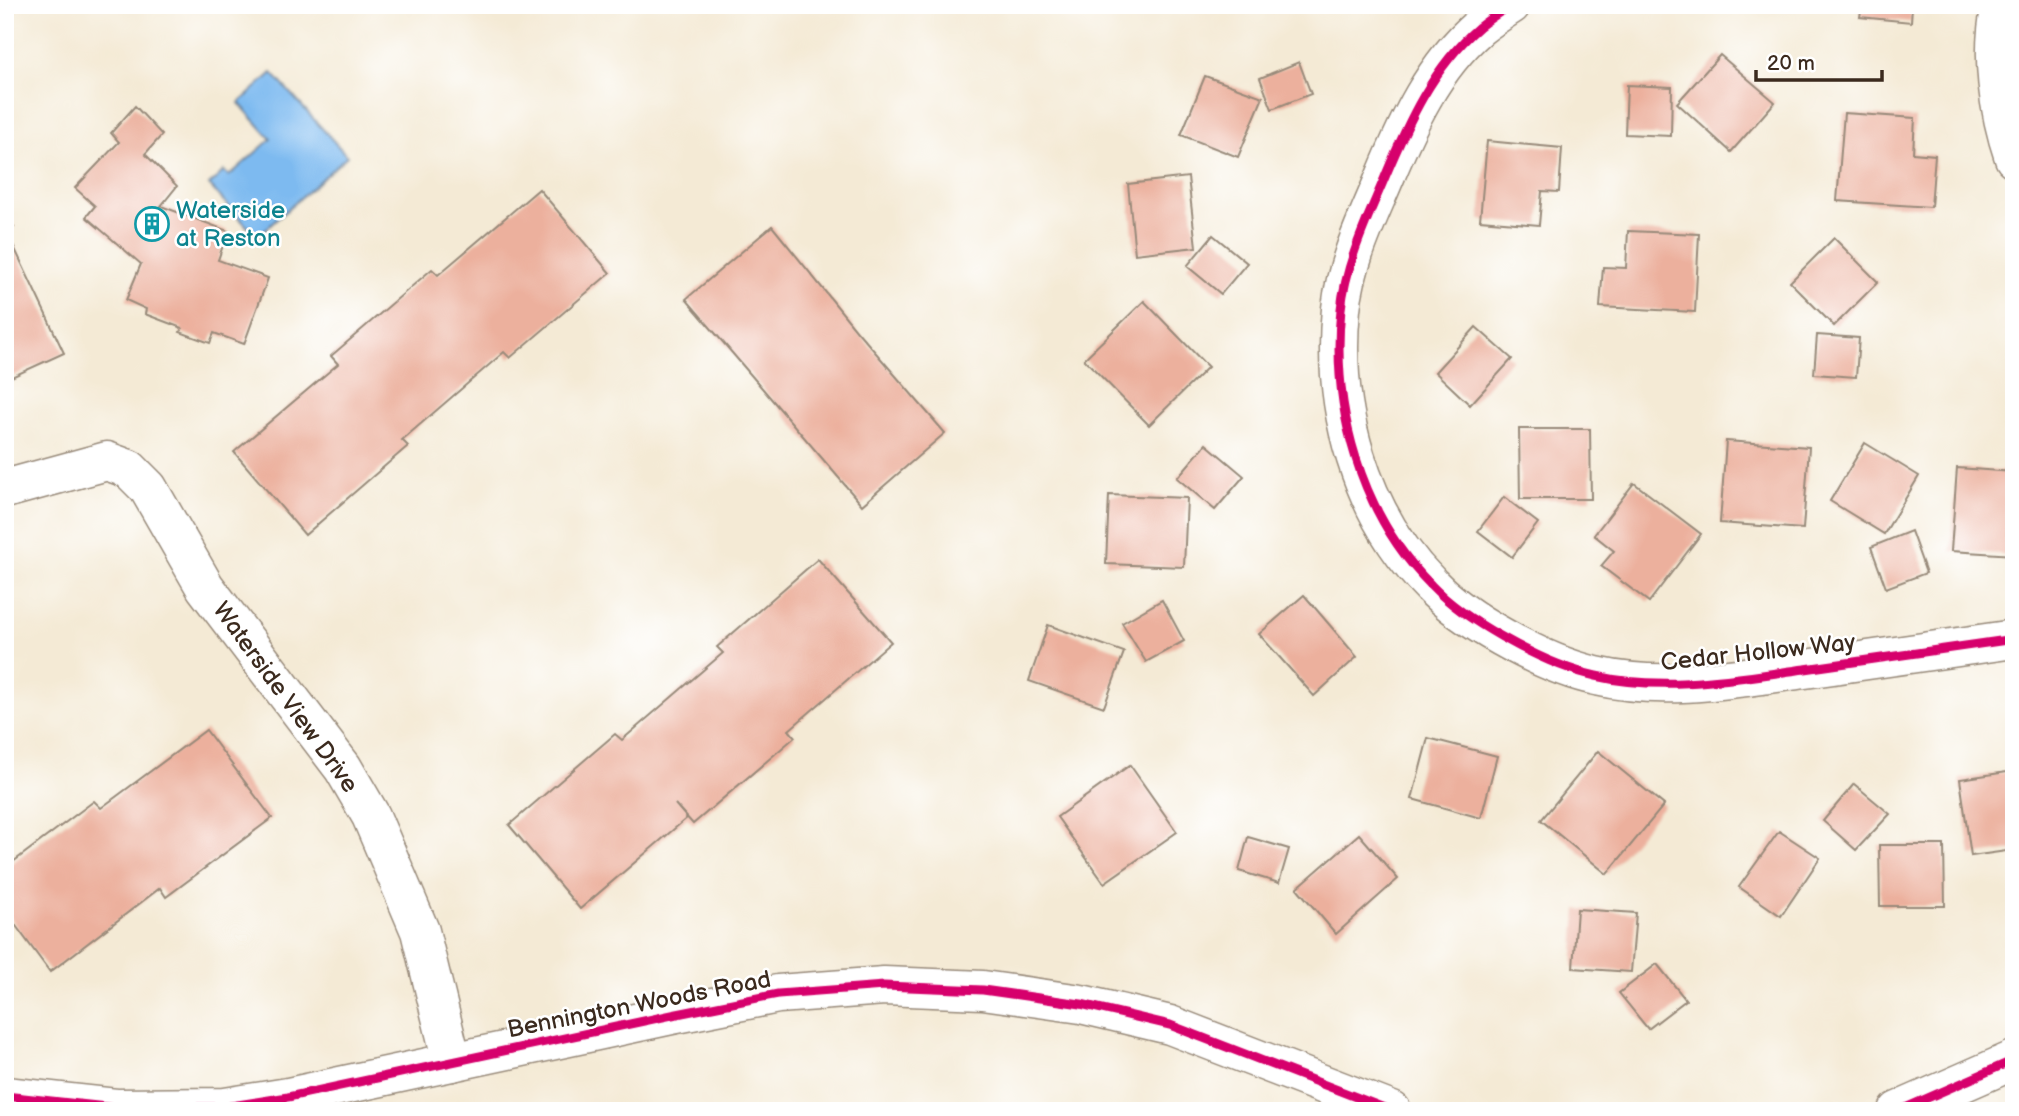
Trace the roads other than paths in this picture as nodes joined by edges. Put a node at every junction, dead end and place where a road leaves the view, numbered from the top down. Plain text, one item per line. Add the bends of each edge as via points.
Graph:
1 (1511, 5) edge
2 (2001, 5) edge
3 (2014, 158) edge
4 (5, 489) edge
5 (2014, 639) edge
6 (2014, 1060) edge
7 (452, 1062) junction
8 (5, 1096) edge
9 (93, 1108) edge
10 (224, 1109) edge
11 (1392, 1111) edge
12 (1898, 1111) edge

1 - 5 street, Cedar Hollow Way via 1479,27 1440,68 1409,119 1354,251 1341,307 1338,365 1346,427 1366,488 1397,543 1430,585 1474,621 1534,655 1595,676 1630,682 1727,679
2 - 3 street via 1997,70 2004,130
4 - 7 street, Waterside View Drive via 107,461 129,469 148,488 205,587 343,768 371,817 420,932
6 - 12 street
7 - 10 street, Bennington Woods Road
7 - 11 street, Bennington Woods Road via 778,995 884,986 983,990 1082,1004 1170,1025
8 - 9 street, Bennington Woods Road
9 - 10 street, Bennington Woods Road

